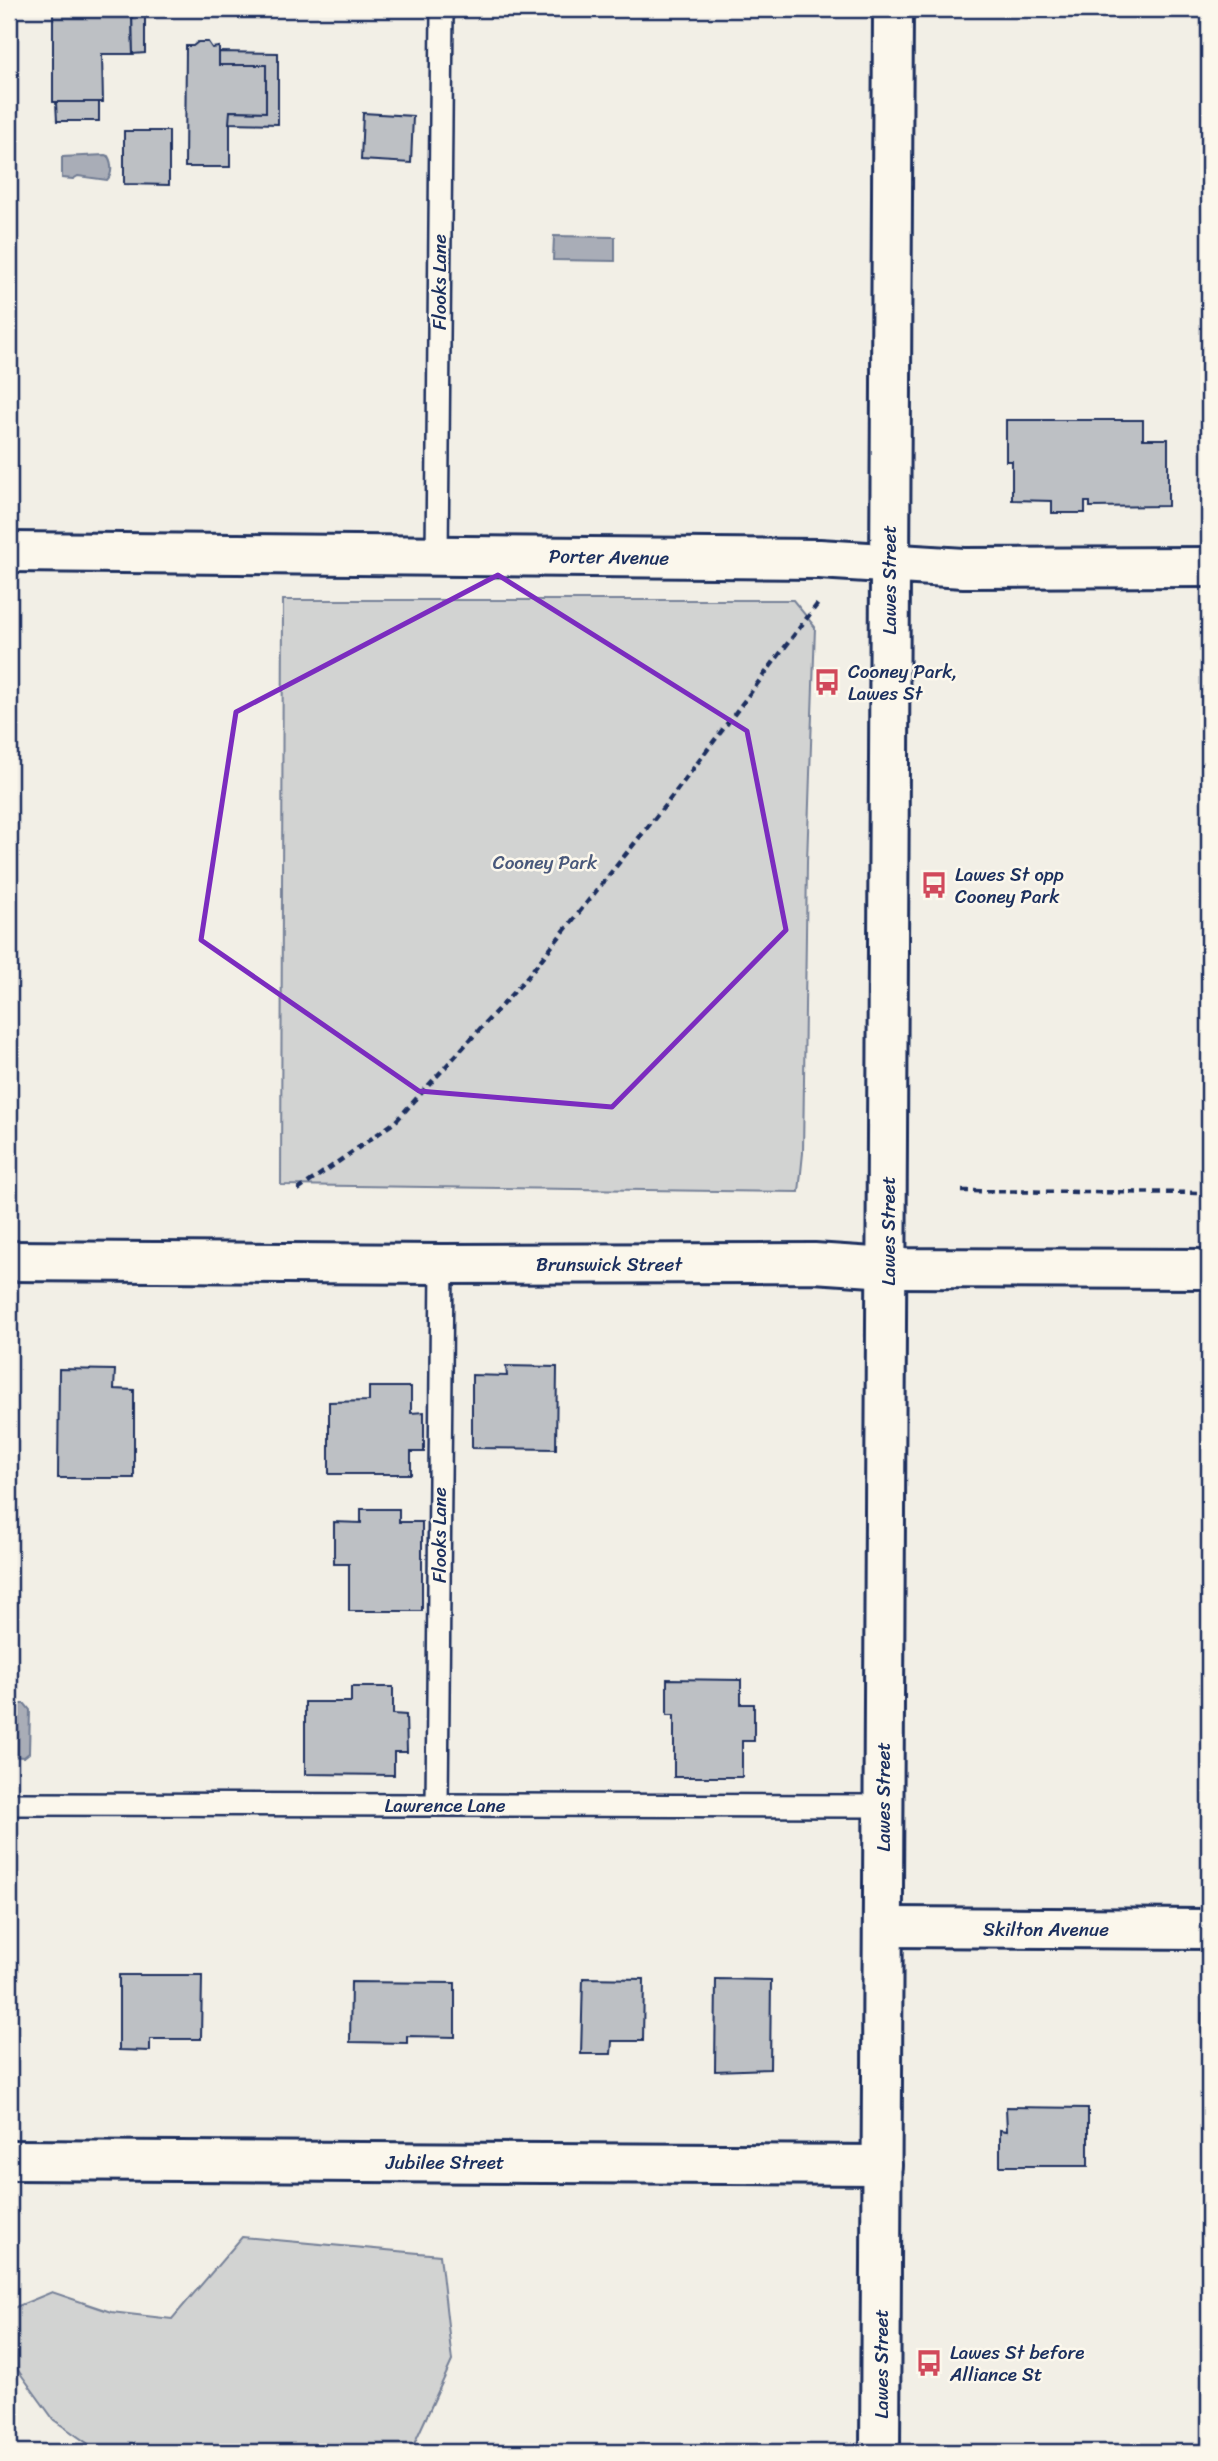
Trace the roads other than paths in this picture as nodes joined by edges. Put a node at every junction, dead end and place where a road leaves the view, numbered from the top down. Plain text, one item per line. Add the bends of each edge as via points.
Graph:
1 (442, 9) edge
2 (893, 9) edge
3 (9, 552) edge
4 (437, 555) junction
5 (889, 563) junction
6 (1209, 567) edge
7 (9, 1261) edge
8 (442, 1264) junction
9 (888, 1268) junction
10 (1209, 1269) edge
11 (9, 1804) edge
12 (437, 1805) junction
13 (882, 1806) junction
14 (884, 1927) junction
15 (1209, 1929) edge
16 (9, 2160) edge
17 (882, 2165) junction
18 (880, 2452) edge

1 - 4 lane, Flooks Lane
2 - 5 street, Lawes Street
3 - 4 street, Porter Avenue
4 - 5 street, Porter Avenue
5 - 6 street, Porter Avenue via 964,568
5 - 9 street, Lawes Street
7 - 8 street, Brunswick Street
8 - 9 street, Brunswick Street via 814,1263
8 - 12 lane, Flooks Lane
9 - 10 street, Brunswick Street
9 - 13 street, Lawes Street
11 - 12 lane, Lawrence Lane
12 - 13 lane, Lawrence Lane
13 - 14 street, Lawes Street
14 - 15 street, Skilton Avenue
14 - 17 street, Lawes Street
16 - 17 street, Jubilee Street
17 - 18 street, Lawes Street

